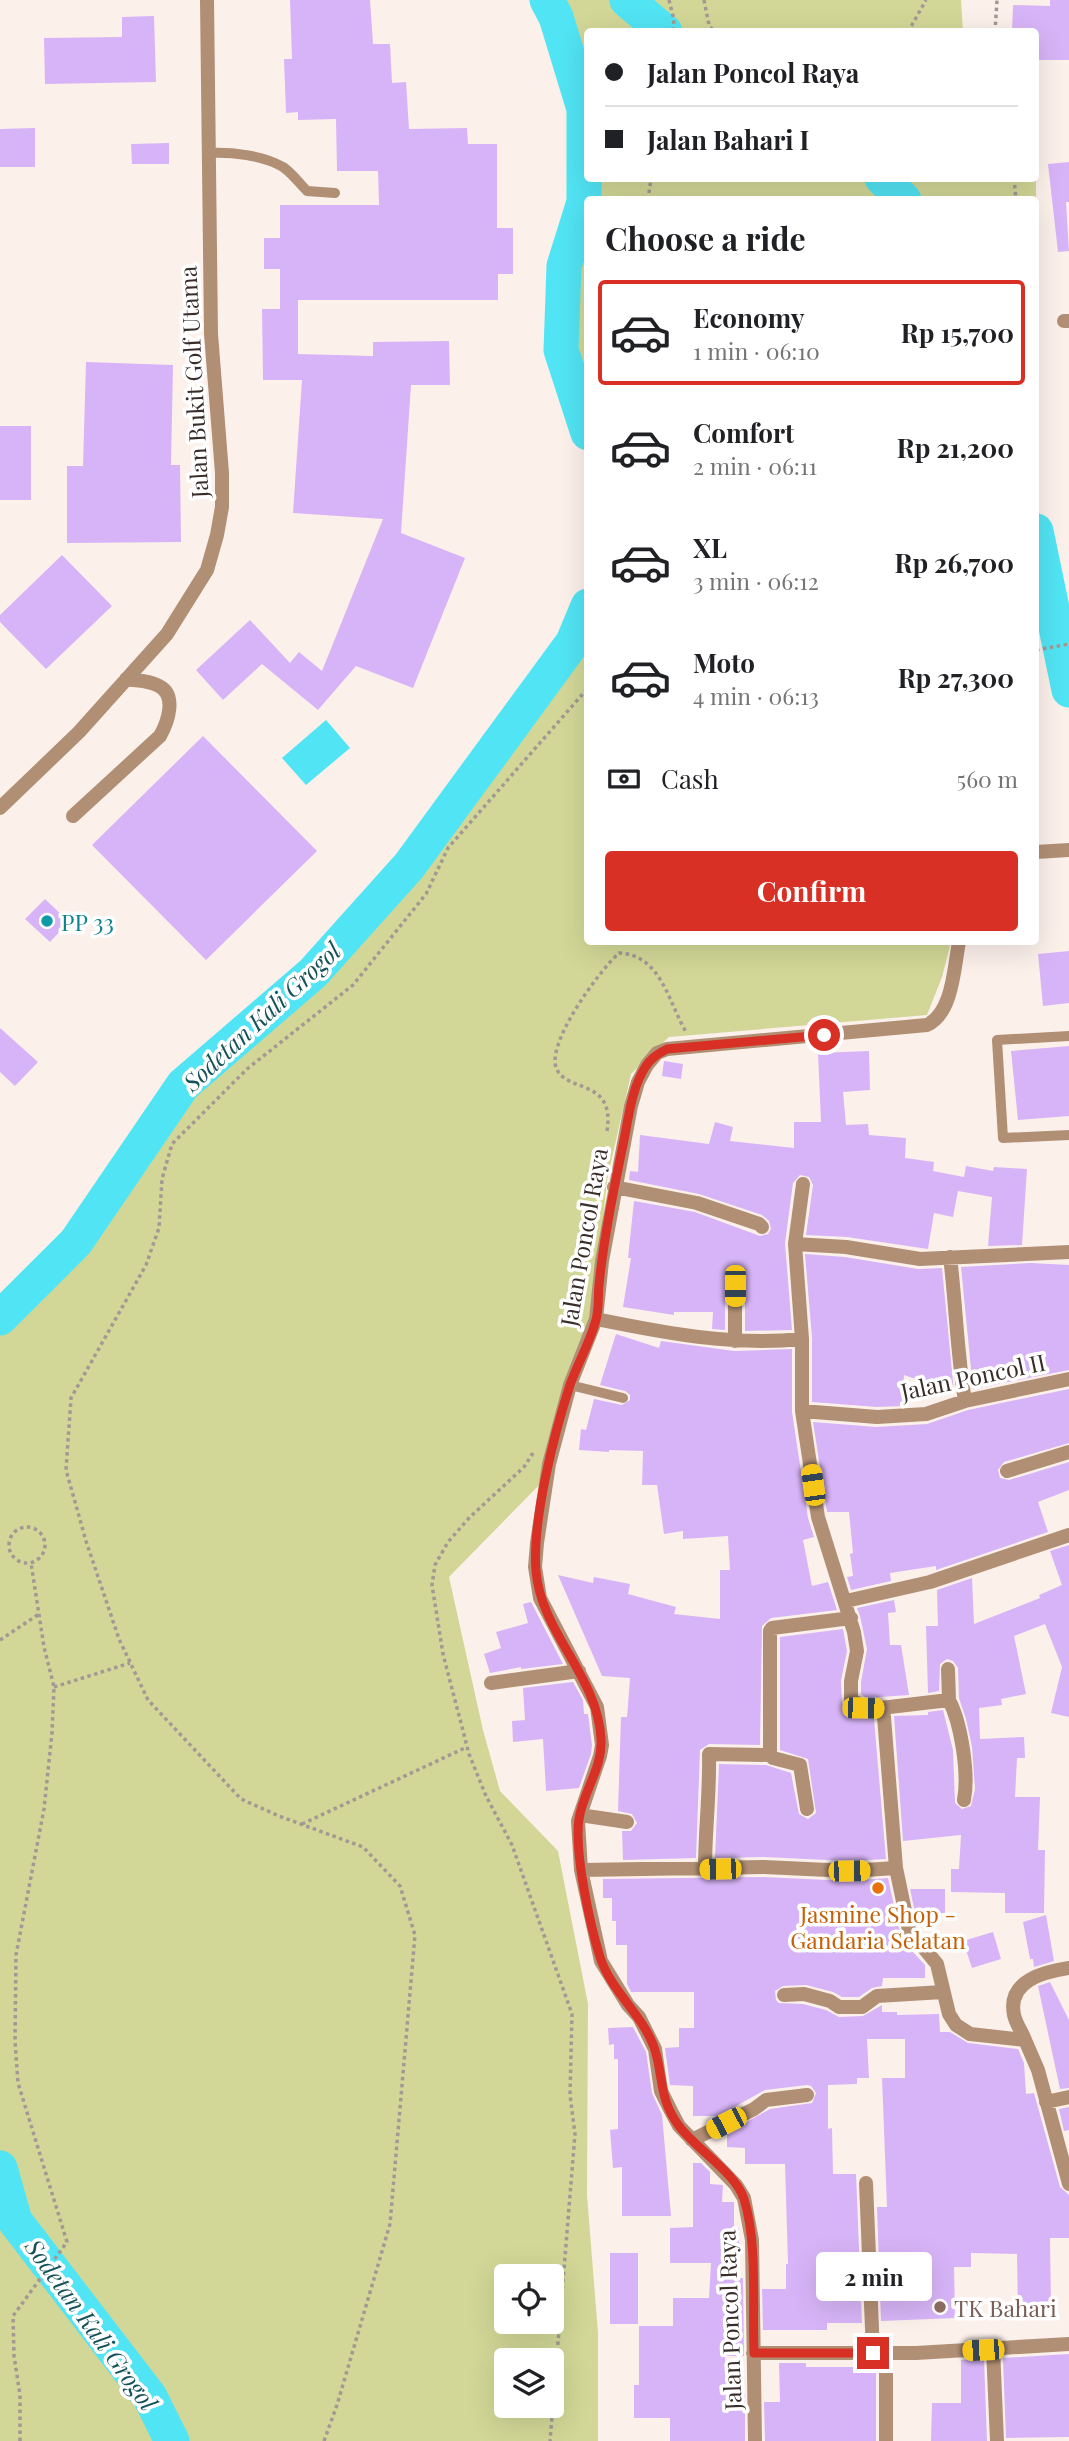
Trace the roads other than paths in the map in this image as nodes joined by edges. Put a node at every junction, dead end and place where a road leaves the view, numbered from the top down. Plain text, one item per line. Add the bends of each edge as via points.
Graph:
1 (207, 0) edge
2 (208, 153) junction
3 (335, 193) dead end
4 (126, 679) junction
5 (0, 808) edge
6 (74, 816) dead end
7 (1069, 850) edge
8 (1039, 852) edge
9 (958, 945) edge
10 (1069, 1036) edge
11 (1069, 1135) edge
12 (803, 1184) dead end
13 (614, 1187) junction
14 (762, 1227) dead end
15 (795, 1244) junction
16 (1069, 1252) edge
17 (950, 1257) junction
18 (735, 1286) dead end
19 (596, 1319) junction
20 (802, 1339) junction
21 (735, 1341) junction
22 (1069, 1379) edge
23 (570, 1385) junction
24 (623, 1398) dead end
25 (965, 1401) junction
26 (802, 1411) junction
27 (1069, 1452) edge
28 (1007, 1471) dead end
29 (1069, 1535) edge
30 (846, 1601) junction
31 (851, 1618) junction
32 (948, 1669) dead end
33 (579, 1671) junction
34 (491, 1682) dead end
35 (949, 1700) junction
36 (881, 1708) junction
37 (770, 1755) junction
38 (964, 1800) dead end
39 (807, 1809) dead end
40 (580, 1815) junction
41 (626, 1822) dead end
42 (895, 1868) junction
43 (705, 1869) junction
44 (580, 1870) junction
45 (1069, 1968) edge
46 (943, 1992) junction
47 (784, 1995) dead end
48 (1026, 2040) junction
49 (807, 2095) dead end
50 (1069, 2097) edge
51 (1046, 2102) junction
52 (692, 2140) junction
53 (866, 2183) dead end
54 (1069, 2184) edge
55 (1069, 2344) edge
56 (993, 2348) junction
57 (754, 2353) junction
58 (879, 2353) junction
59 (755, 2441) edge
60 (886, 2441) edge
61 (998, 2441) edge

1 - 2 street, Jalan Bukit Golf Utama
2 - 3 lane via 265,159 286,169 307,191
2 - 4 street, Jalan Bukit Golf Utama via 211,334 222,473 218,535 207,570 167,635
4 - 5 street, Jalan Bukit Golf Utama
4 - 6 street via 157,684 165,690 169,709 164,729
7 - 8 street
9 - 13 street, Jalan Poncol Raya via 946,1007 928,1025 667,1049 657,1054 638,1082
10 - 11 lane via 996,1040 1003,1138
12 - 15 street
13 - 14 street via 697,1203
13 - 19 street, Jalan Poncol Raya
15 - 17 street via 920,1259
15 - 20 street
16 - 17 street
17 - 25 street
18 - 21 street
19 - 21 street via 671,1335
19 - 23 street, Jalan Poncol Raya
20 - 21 street
20 - 26 street
22 - 25 street, Jalan Poncol II
23 - 24 lane
23 - 33 street, Jalan Poncol Raya via 549,1464 536,1567 540,1598
25 - 26 street, Jalan Poncol II via 926,1414 877,1417
26 - 30 street via 818,1517
27 - 28 street
29 - 30 street via 930,1582
30 - 31 street
31 - 36 street via 857,1651 851,1699 863,1708
31 - 37 street via 772,1628
32 - 35 street
33 - 34 street
33 - 40 street, Jalan Poncol Raya via 597,1707 602,1745
35 - 36 street
35 - 38 street via 964,1760
36 - 42 street
37 - 39 street via 800,1765
37 - 43 street via 709,1754
40 - 41 street
40 - 44 street, Jalan Poncol Raya
42 - 43 street
42 - 46 street via 909,1930 937,1964
43 - 44 street
44 - 52 street, Jalan Poncol Raya via 601,1961 646,2031 662,2091 679,2126
45 - 48 street via 1035,1976 1018,1989 1013,2013
46 - 47 street via 882,1995 862,2007 839,2007 804,1994
46 - 48 street via 948,2014 963,2031
48 - 51 street
49 - 52 street via 766,2100
50 - 51 street
51 - 54 street
52 - 57 street, Jalan Poncol Raya via 744,2198 751,2240
53 - 58 street
55 - 56 street
56 - 58 street
56 - 61 street
57 - 58 street
57 - 59 street, Jalan Poncol Raya
58 - 60 street

